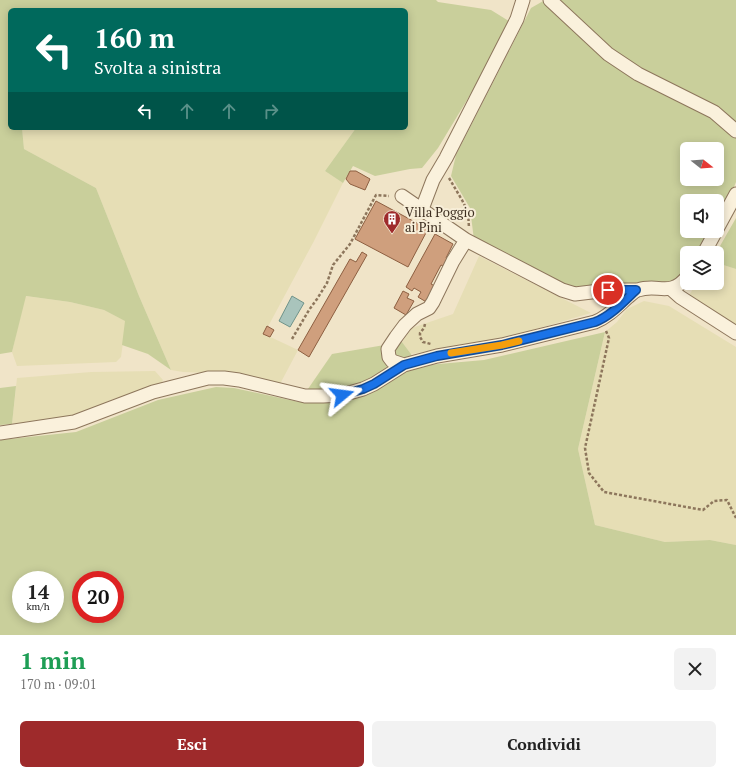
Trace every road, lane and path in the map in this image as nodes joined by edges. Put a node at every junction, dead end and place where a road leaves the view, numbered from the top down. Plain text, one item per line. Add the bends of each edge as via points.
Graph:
1 (523, 0) edge
2 (550, 0) edge
3 (736, 131) edge
4 (446, 158) junction
5 (736, 194) edge
6 (402, 196) joint
7 (422, 209) junction
8 (724, 217) edge
9 (469, 241) junction
10 (680, 284) edge
11 (671, 289) junction
12 (636, 290) junction
13 (417, 314) junction
14 (599, 320) junction
15 (736, 333) edge
16 (292, 339) dead end
17 (437, 356) junction
18 (404, 365) junction
19 (0, 433) edge
20 (736, 518) edge

1 - 4 lane via 517,19
2 - 3 lane via 608,54 638,74 714,112
4 - 7 lane via 433,180
4 - 9 path via 445,167 449,178 468,212
5 - 8 lane
6 - 7 lane
6 - 16 path via 376,195 350,244 333,265 327,283
7 - 9 lane
9 - 12 lane via 562,290 575,294
9 - 13 lane via 453,261 429,308
10 - 11 lane
11 - 12 lane
11 - 15 lane
12 - 14 lane
13 - 17 path via 425,324 420,338 434,346
13 - 18 lane via 405,325 388,349 392,361
14 - 17 lane via 502,345
14 - 20 path via 609,338 585,448 589,473 604,492 703,510 714,501 727,500
17 - 18 lane
18 - 19 lane via 374,384 342,395 306,396 239,380 208,378 153,392 74,422

